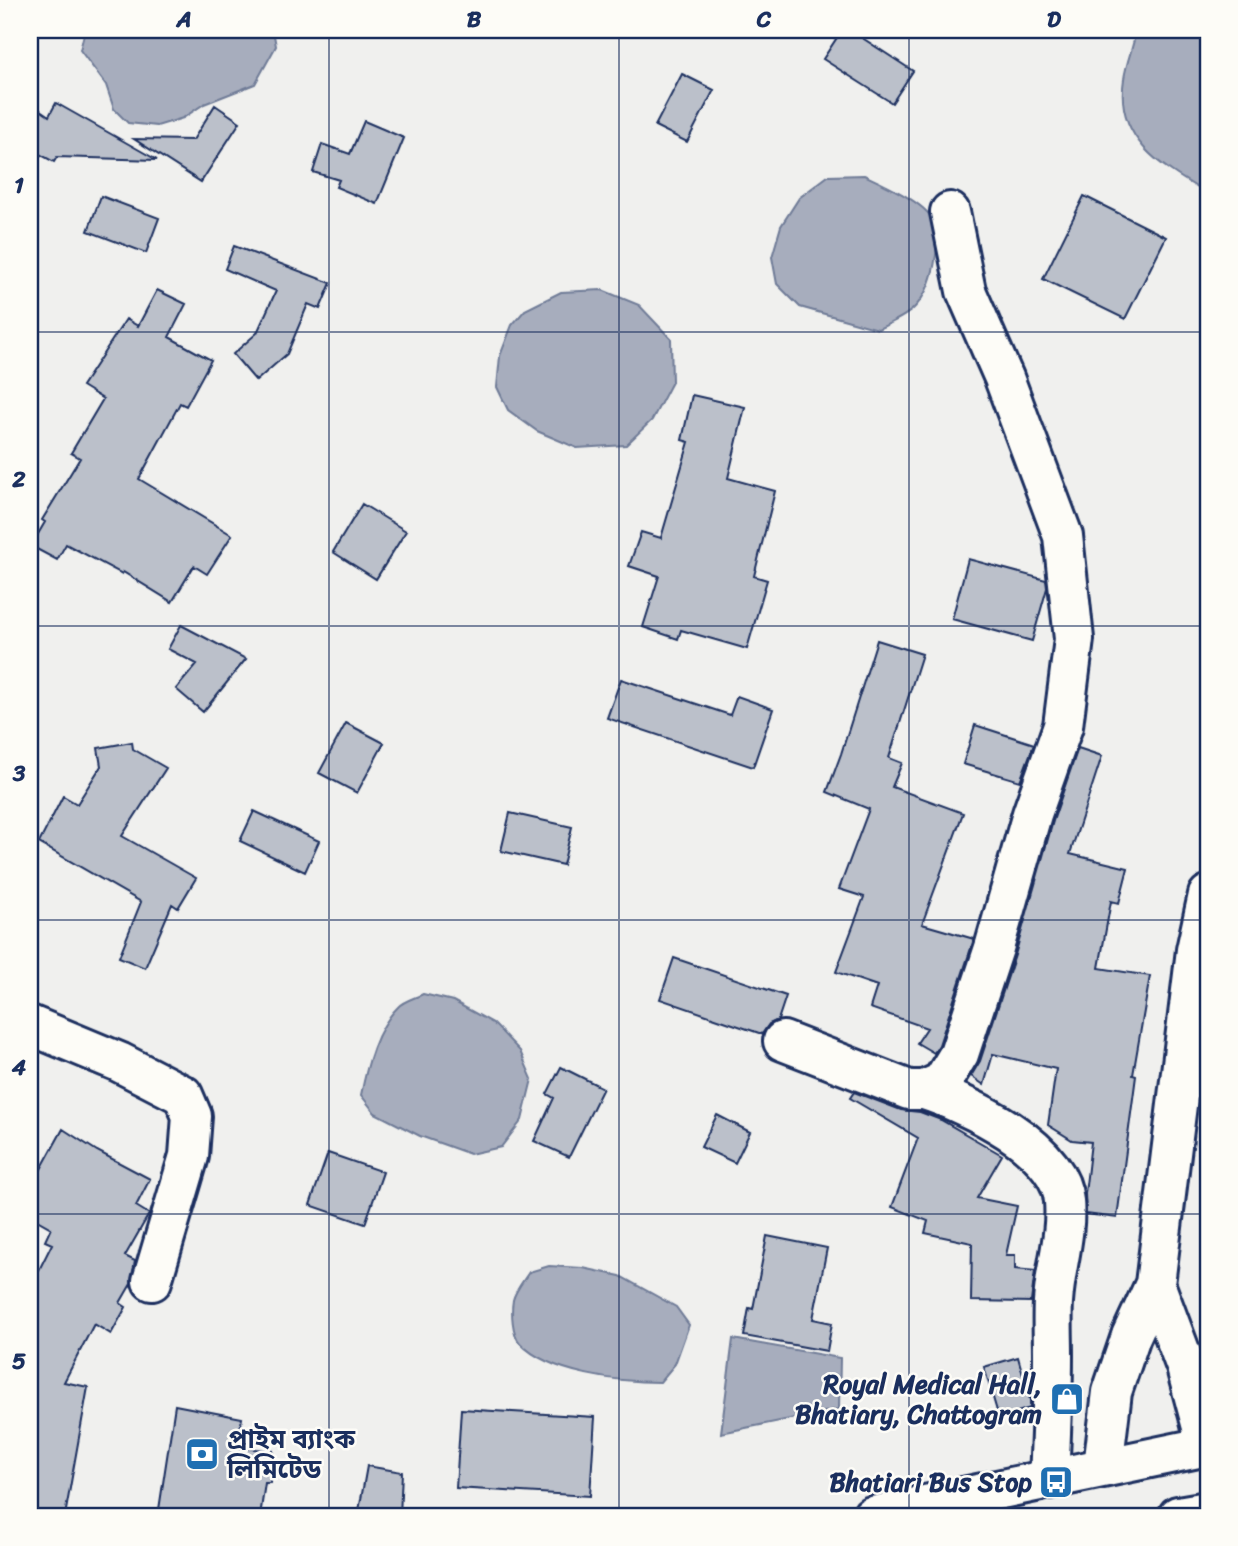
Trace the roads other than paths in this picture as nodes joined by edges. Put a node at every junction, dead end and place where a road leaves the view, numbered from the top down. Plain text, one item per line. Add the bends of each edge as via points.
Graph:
1 (950, 212) dead end
2 (1208, 895) edge
3 (30, 1025) edge
4 (783, 1041) dead end
5 (923, 1090) junction
6 (152, 1281) dead end
7 (1155, 1284) junction
8 (1208, 1446) edge
9 (1103, 1468) junction
10 (1049, 1478) junction
11 (1208, 1511) edge
12 (872, 1516) edge
13 (1178, 1516) edge

1 - 5 main road via 966,290 1063,536 1074,639 1063,726 963,1043 942,1082
2 - 7 main road via 1196,950
3 - 6 main road via 183,1095 192,1116 189,1156
4 - 5 main road via 909,1090
5 - 10 main road via 950,1098 1031,1147 1061,1187 1063,1233 1053,1302
7 - 8 main road via 1186,1367
7 - 9 main road via 1112,1392
8 - 9 main road
9 - 10 main road
10 - 12 main road
11 - 13 main road

